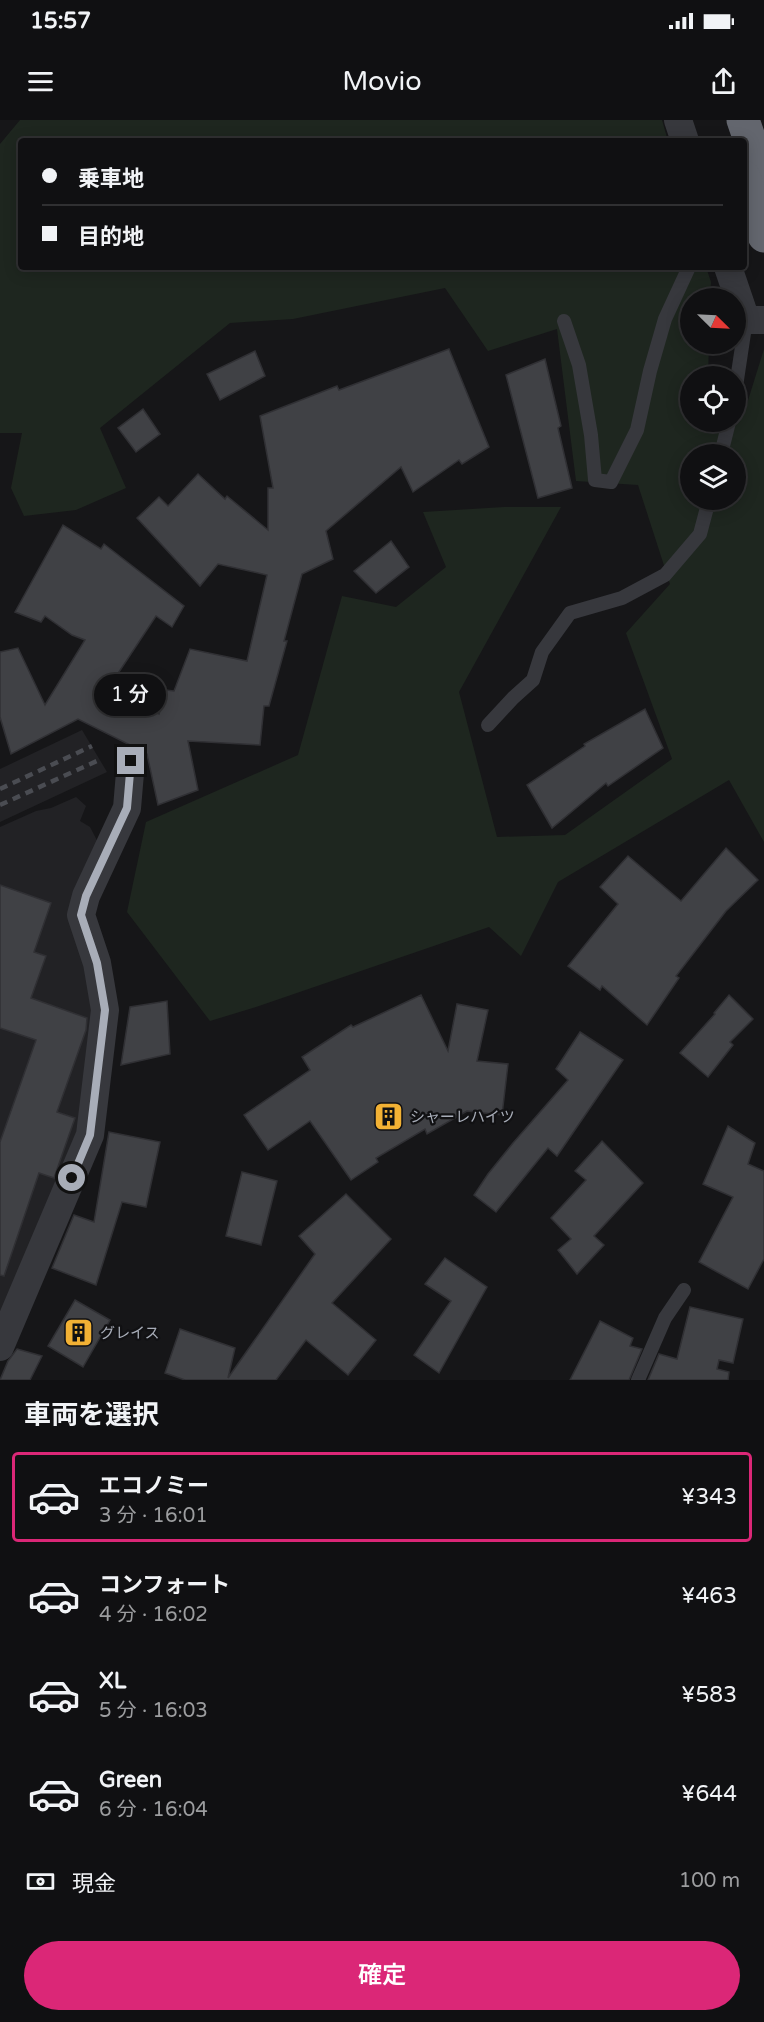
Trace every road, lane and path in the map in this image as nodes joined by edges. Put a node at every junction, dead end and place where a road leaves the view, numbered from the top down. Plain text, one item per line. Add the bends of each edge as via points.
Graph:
1 (678, 120) edge
2 (725, 120) edge
3 (743, 120) edge
4 (684, 138) edge
5 (731, 138) edge
6 (764, 181) edge
7 (747, 186) edge
8 (764, 236) edge
9 (688, 270) edge
10 (730, 270) edge
11 (755, 320) edge
12 (564, 321) dead end
13 (742, 366) edge
14 (706, 510) edge
15 (488, 724) dead end
16 (131, 761) dead end
17 (684, 1290) dead end
18 (0, 1347) edge
19 (638, 1380) edge

1 - 4 street
2 - 5 highway
3 - 6 highway
7 - 8 highway
9 - 12 lane via 665,319 637,430 610,482 595,480 579,365
10 - 11 street
11 - 13 lane
14 - 15 lane via 700,534 665,575 622,598 570,613 542,652 533,680
16 - 18 street via 127,808 81,915 97,963 105,1010 90,1135
17 - 19 lane via 665,1318

